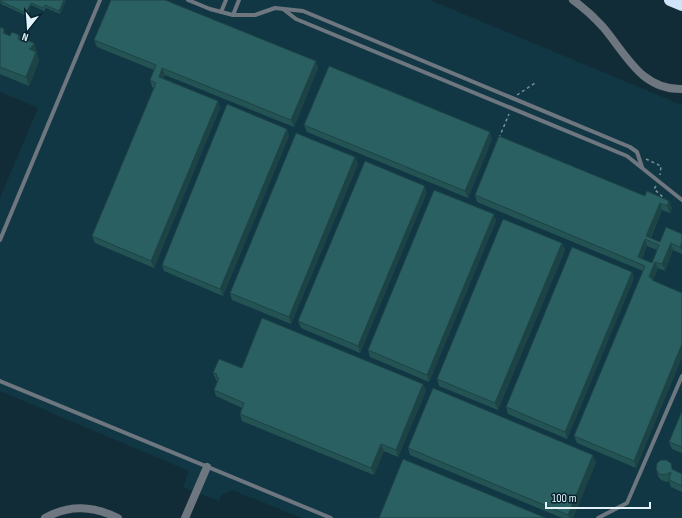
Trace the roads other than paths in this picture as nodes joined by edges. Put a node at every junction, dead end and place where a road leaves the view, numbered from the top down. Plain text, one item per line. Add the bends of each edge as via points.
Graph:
1 (100, 0) edge
2 (188, 0) edge
3 (226, 0) edge
4 (239, 0) edge
5 (573, 0) edge
6 (670, 0) edge
7 (682, 5) edge
8 (283, 8) junction
9 (221, 12) junction
10 (233, 15) junction
11 (682, 89) edge
12 (642, 167) junction
13 (682, 200) edge
14 (0, 240) edge
15 (682, 376) edge
16 (0, 382) edge
17 (207, 467) junction
18 (45, 518) edge
19 (118, 518) edge
20 (185, 518) edge
21 (331, 518) edge
22 (598, 518) edge

1 - 14 lane
2 - 9 lane
3 - 9 lane
4 - 10 lane
5 - 11 street via 604,28 644,78 663,88
6 - 7 highway
8 - 10 lane via 246,16
8 - 12 lane via 296,19 627,156
8 - 12 lane via 303,11 630,147 637,152
9 - 10 lane
12 - 13 lane
15 - 22 lane via 627,503
16 - 17 lane
17 - 20 street
17 - 21 lane
18 - 19 street via 63,510 83,508 99,510

